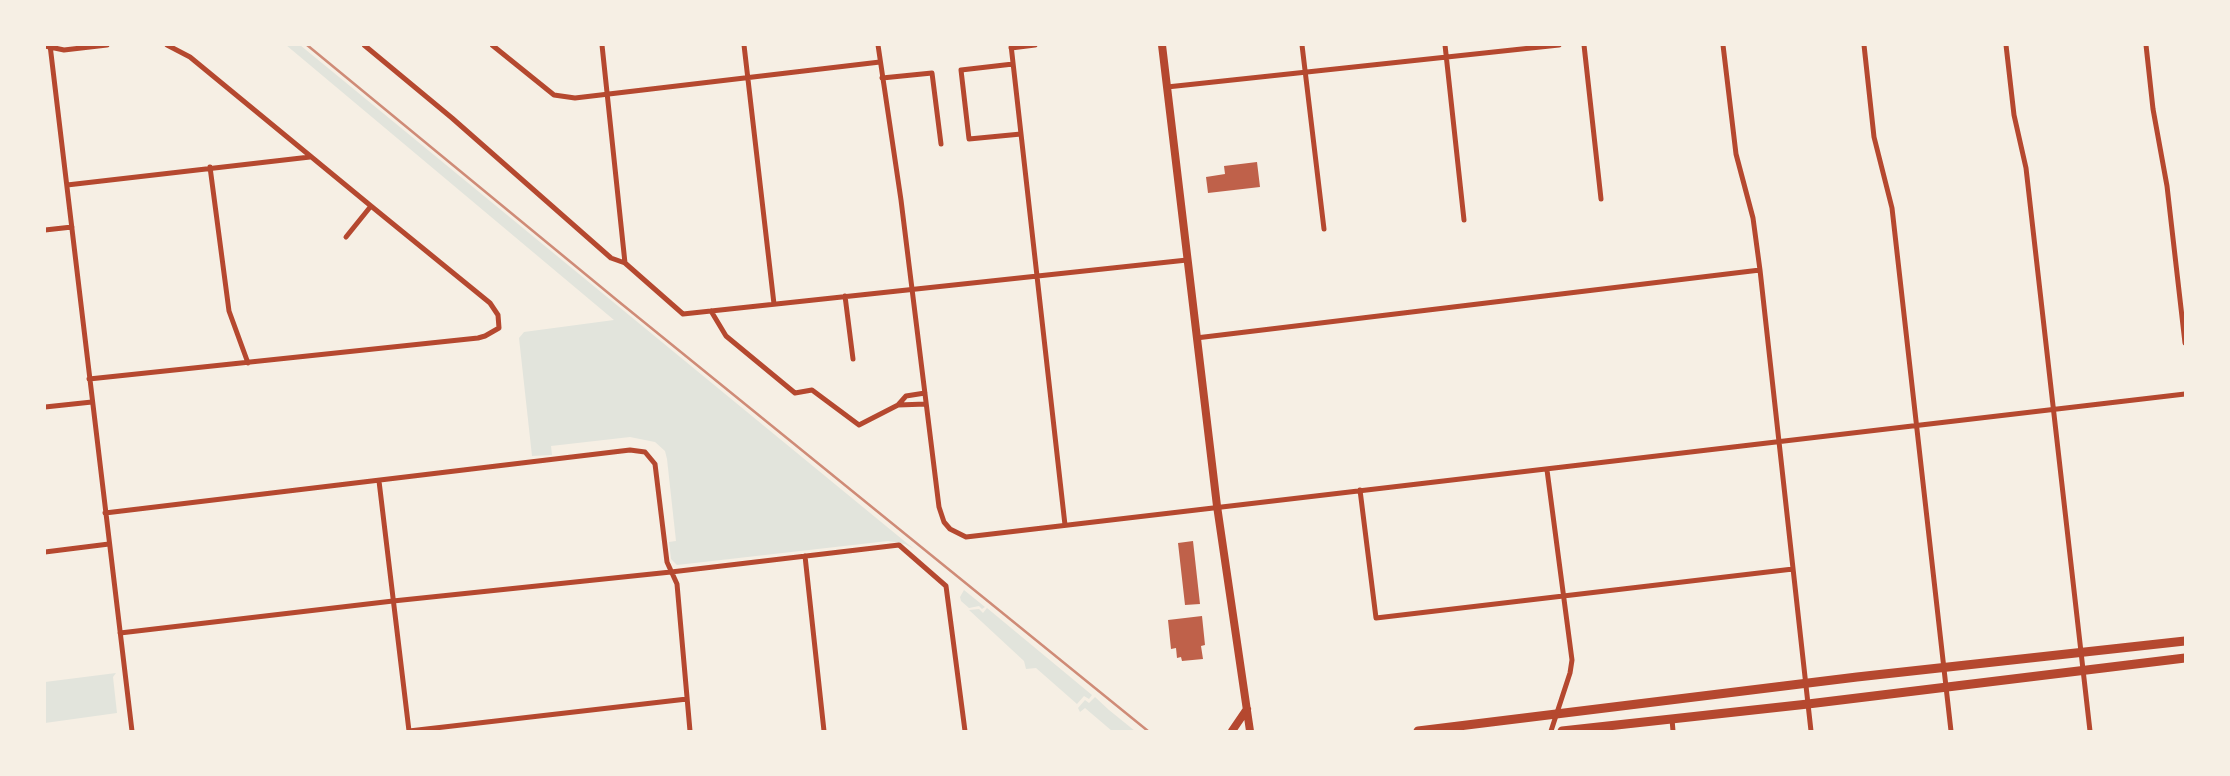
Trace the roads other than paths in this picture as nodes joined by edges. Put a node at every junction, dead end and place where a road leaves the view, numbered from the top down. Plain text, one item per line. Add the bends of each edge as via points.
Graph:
1 (107, 45) edge
2 (167, 45) edge
3 (364, 45) edge
4 (492, 45) edge
5 (602, 45) edge
6 (744, 45) edge
7 (878, 45) edge
8 (1035, 45) edge
9 (1162, 45) edge
10 (1302, 45) edge
11 (1445, 45) edge
12 (1559, 45) edge
13 (1584, 45) edge
14 (1723, 45) edge
15 (1864, 45) edge
16 (2006, 45) edge
17 (2146, 45) edge
18 (49, 46) edge
19 (1011, 47) edge
20 (1447, 58) junction
21 (880, 62) junction
22 (1013, 64) junction
23 (1305, 73) junction
24 (748, 78) junction
25 (882, 78) junction
26 (1167, 87) junction
27 (608, 94) junction
28 (1021, 134) junction
29 (941, 144) dead end
30 (310, 157) junction
31 (210, 167) junction
32 (67, 185) junction
33 (1601, 199) dead end
34 (371, 206) junction
35 (1464, 220) dead end
36 (72, 226) junction
37 (1324, 229) dead end
38 (45, 230) edge
39 (346, 238) dead end
40 (1187, 260) junction
41 (625, 263) junction
42 (1760, 270) junction
43 (1037, 275) junction
44 (912, 289) junction
45 (845, 296) junction
46 (774, 304) junction
47 (711, 311) junction
48 (1196, 338) junction
49 (2185, 343) edge
50 (853, 359) dead end
51 (248, 363) junction
52 (89, 379) junction
53 (925, 393) junction
54 (2185, 394) edge
55 (92, 402) junction
56 (926, 404) junction
57 (898, 405) junction
58 (45, 408) edge
59 (2053, 409) junction
60 (1916, 425) junction
61 (1779, 441) junction
62 (1547, 470) junction
63 (379, 480) junction
64 (1360, 490) junction
65 (1217, 506) junction
66 (105, 513) junction
67 (1065, 525) junction
68 (109, 544) junction
69 (45, 552) edge
70 (805, 556) junction
71 (1793, 569) junction
72 (671, 572) junction
73 (1563, 595) junction
74 (394, 601) junction
75 (120, 633) junction
76 (2185, 641) edge
77 (2082, 654) junction
78 (2185, 658) edge
79 (1943, 668) junction
80 (2084, 671) junction
81 (1805, 683) junction
82 (1946, 688) junction
83 (687, 699) junction
84 (1808, 704) junction
85 (1247, 709) junction
86 (1557, 715) junction
87 (1672, 718) junction
88 (132, 731) edge
89 (409, 731) edge
90 (690, 731) edge
91 (824, 731) edge
92 (965, 731) edge
93 (1232, 731) edge
94 (1250, 731) edge
95 (1418, 731) edge
96 (1551, 731) edge
97 (1562, 731) edge
98 (1674, 731) edge
99 (1811, 731) edge
100 (1951, 731) edge
101 (2090, 731) edge

1 - 18 street via 64,50
2 - 30 street via 190,57
3 - 41 street via 611,258
4 - 27 street via 554,95 575,98
5 - 27 street
6 - 24 street
7 - 21 street
8 - 19 street
9 - 26 main road
10 - 23 street
11 - 20 street
12 - 20 street
13 - 33 street
14 - 42 street via 1736,154 1753,218
15 - 60 street via 1874,137 1892,208
16 - 59 street via 2014,115 2026,168
17 - 49 street via 2153,109 2167,186
18 - 32 street
19 - 22 street
20 - 23 street
20 - 35 street
21 - 24 street
21 - 25 street
22 - 28 street
22 - 28 street via 961,70 969,139
23 - 26 street
23 - 37 street
24 - 27 street
24 - 46 street
25 - 29 street via 932,73
25 - 44 street
26 - 40 main road
27 - 41 street
28 - 43 street
30 - 31 street
30 - 34 street
31 - 32 street
31 - 51 street via 229,311
32 - 36 street
34 - 39 street
34 - 51 street via 490,303 498,315 499,328 478,338
36 - 38 street
36 - 52 street
40 - 43 street
40 - 48 main road
41 - 47 street via 683,314
42 - 48 street
42 - 61 street
43 - 44 street
43 - 67 street
44 - 45 street
44 - 53 street
45 - 46 street
45 - 50 street
46 - 47 street
47 - 57 street via 726,336 794,394 812,390 859,425
48 - 65 main road
51 - 52 street
52 - 55 street
53 - 56 street
53 - 57 street via 906,396
54 - 59 street
55 - 58 street
55 - 66 street
56 - 57 street
56 - 67 street via 939,507 950,529 966,537
59 - 60 street
59 - 77 street
60 - 61 street
60 - 79 street
61 - 62 street
61 - 71 street
62 - 64 street
62 - 73 street
63 - 66 street
63 - 72 street via 630,450 645,452 655,464
63 - 74 street
64 - 65 street
64 - 73 street via 1376,618
65 - 67 street
65 - 85 main road
66 - 68 street
68 - 69 street
68 - 75 street
70 - 72 street
70 - 91 street
70 - 92 street via 899,545 946,586
71 - 73 street
71 - 81 street
72 - 74 street
72 - 83 street via 677,584
73 - 86 street via 1572,660
74 - 75 street
74 - 89 street
75 - 88 street
76 - 77 main road
77 - 79 main road
77 - 80 street
78 - 80 main road
79 - 81 main road
79 - 82 street
80 - 82 main road
80 - 101 street
81 - 84 street
81 - 86 main road
82 - 84 main road
82 - 100 street
83 - 89 street
83 - 90 street
84 - 87 main road
84 - 99 street
85 - 93 main road
85 - 94 main road
86 - 95 main road
86 - 96 street
87 - 97 main road
87 - 98 street

